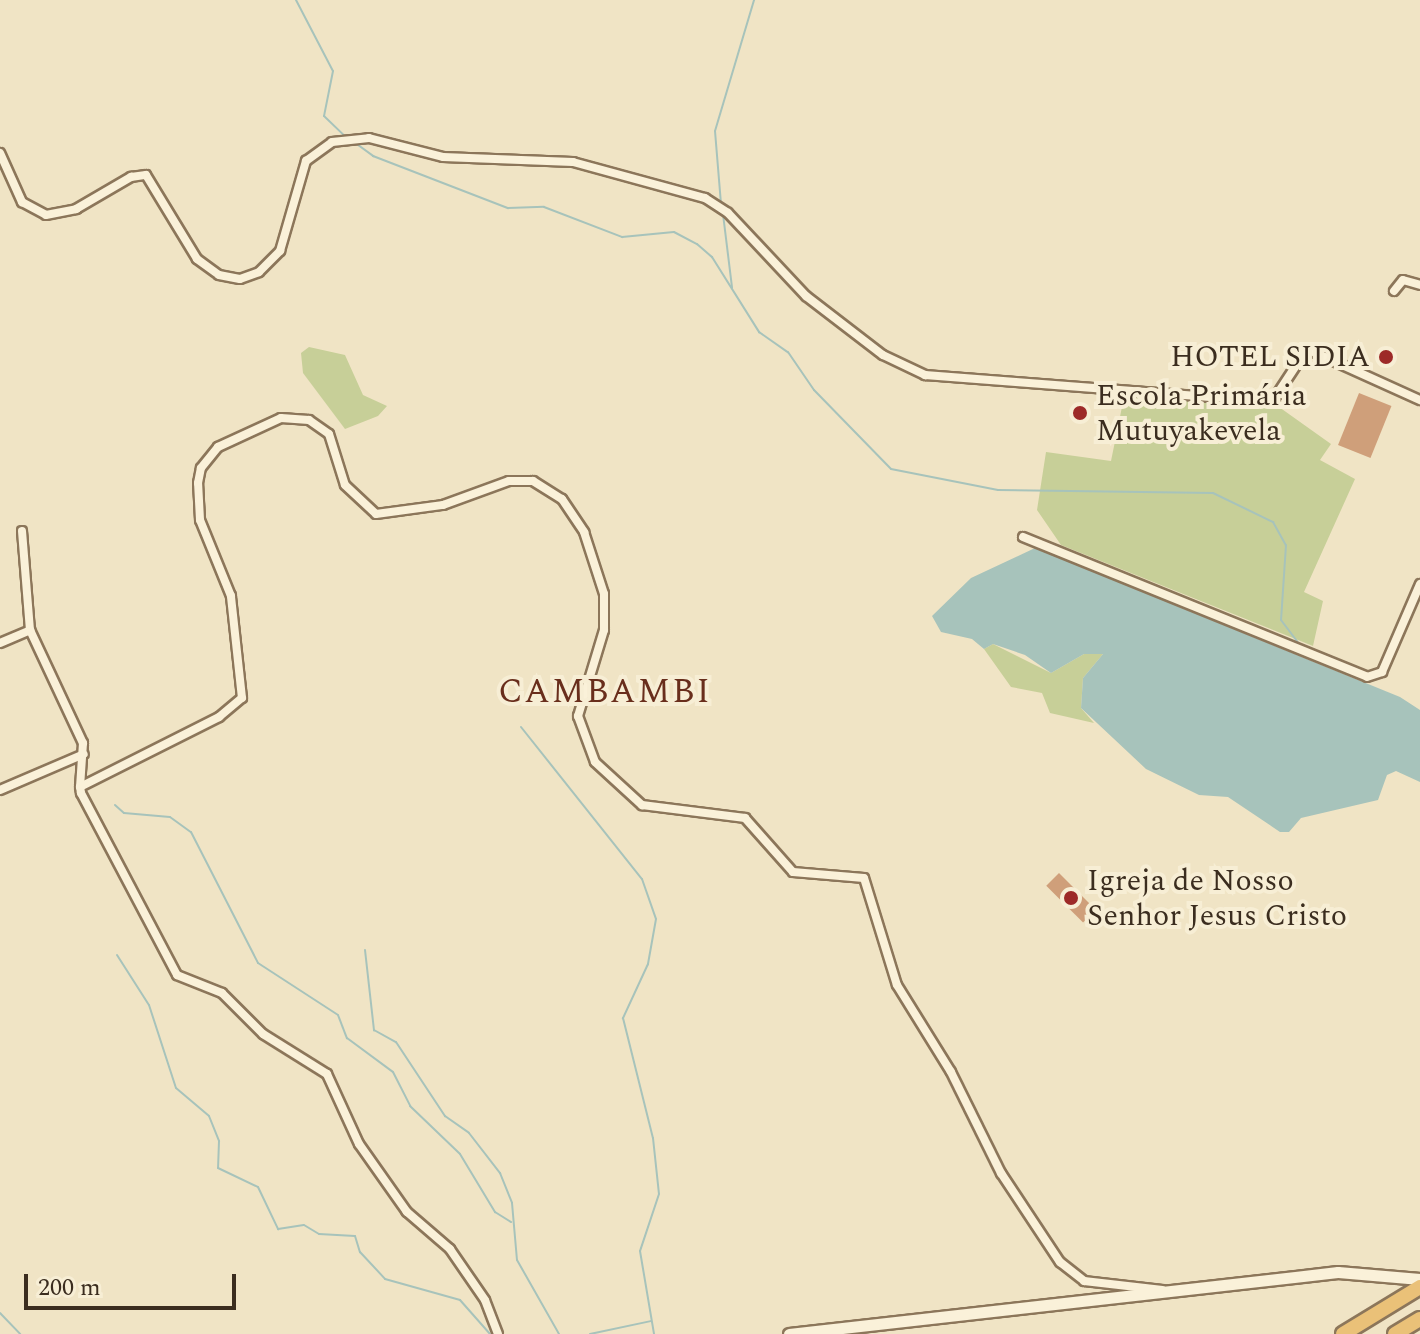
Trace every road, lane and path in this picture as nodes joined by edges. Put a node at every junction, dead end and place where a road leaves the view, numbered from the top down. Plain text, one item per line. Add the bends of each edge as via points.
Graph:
1 (0, 153) edge
2 (1420, 285) edge
3 (1394, 291) dead end
4 (1420, 400) edge
5 (22, 531) dead end
6 (1023, 537) dead end
7 (1420, 584) edge
8 (30, 630) junction
9 (0, 643) edge
10 (84, 754) junction
11 (80, 787) junction
12 (0, 790) edge
13 (1420, 1279) edge
14 (1420, 1287) edge
15 (1163, 1291) junction
16 (1420, 1319) edge
17 (498, 1334) edge
18 (789, 1334) edge
19 (1343, 1334) edge
20 (1395, 1334) edge

1 - 4 street via 22,202 46,215 76,209 131,177 146,175 197,259 219,275 240,279 259,272 280,251 311,155 332,142 369,138 443,157 573,162 705,198 728,213 806,296 883,355 925,375 1272,402 1303,350
2 - 3 street via 1403,280
5 - 8 street
6 - 7 street via 1376,678
8 - 9 street
8 - 10 street via 58,682
10 - 11 street
10 - 12 street
11 - 15 street via 219,717 242,698 231,596 197,502 201,468 218,447 281,418 309,420 329,434 345,485 376,514 421,511 509,481 533,481 575,514 604,594 604,630 578,716 595,762 642,805 745,818 793,872 864,878 897,985 951,1072 1001,1173 1053,1251 1084,1281
11 - 17 street via 177,975 222,993 263,1034 327,1074 359,1144 407,1212 450,1249 485,1300
13 - 15 street via 1338,1272
14 - 19 highway
15 - 18 street
16 - 20 highway

